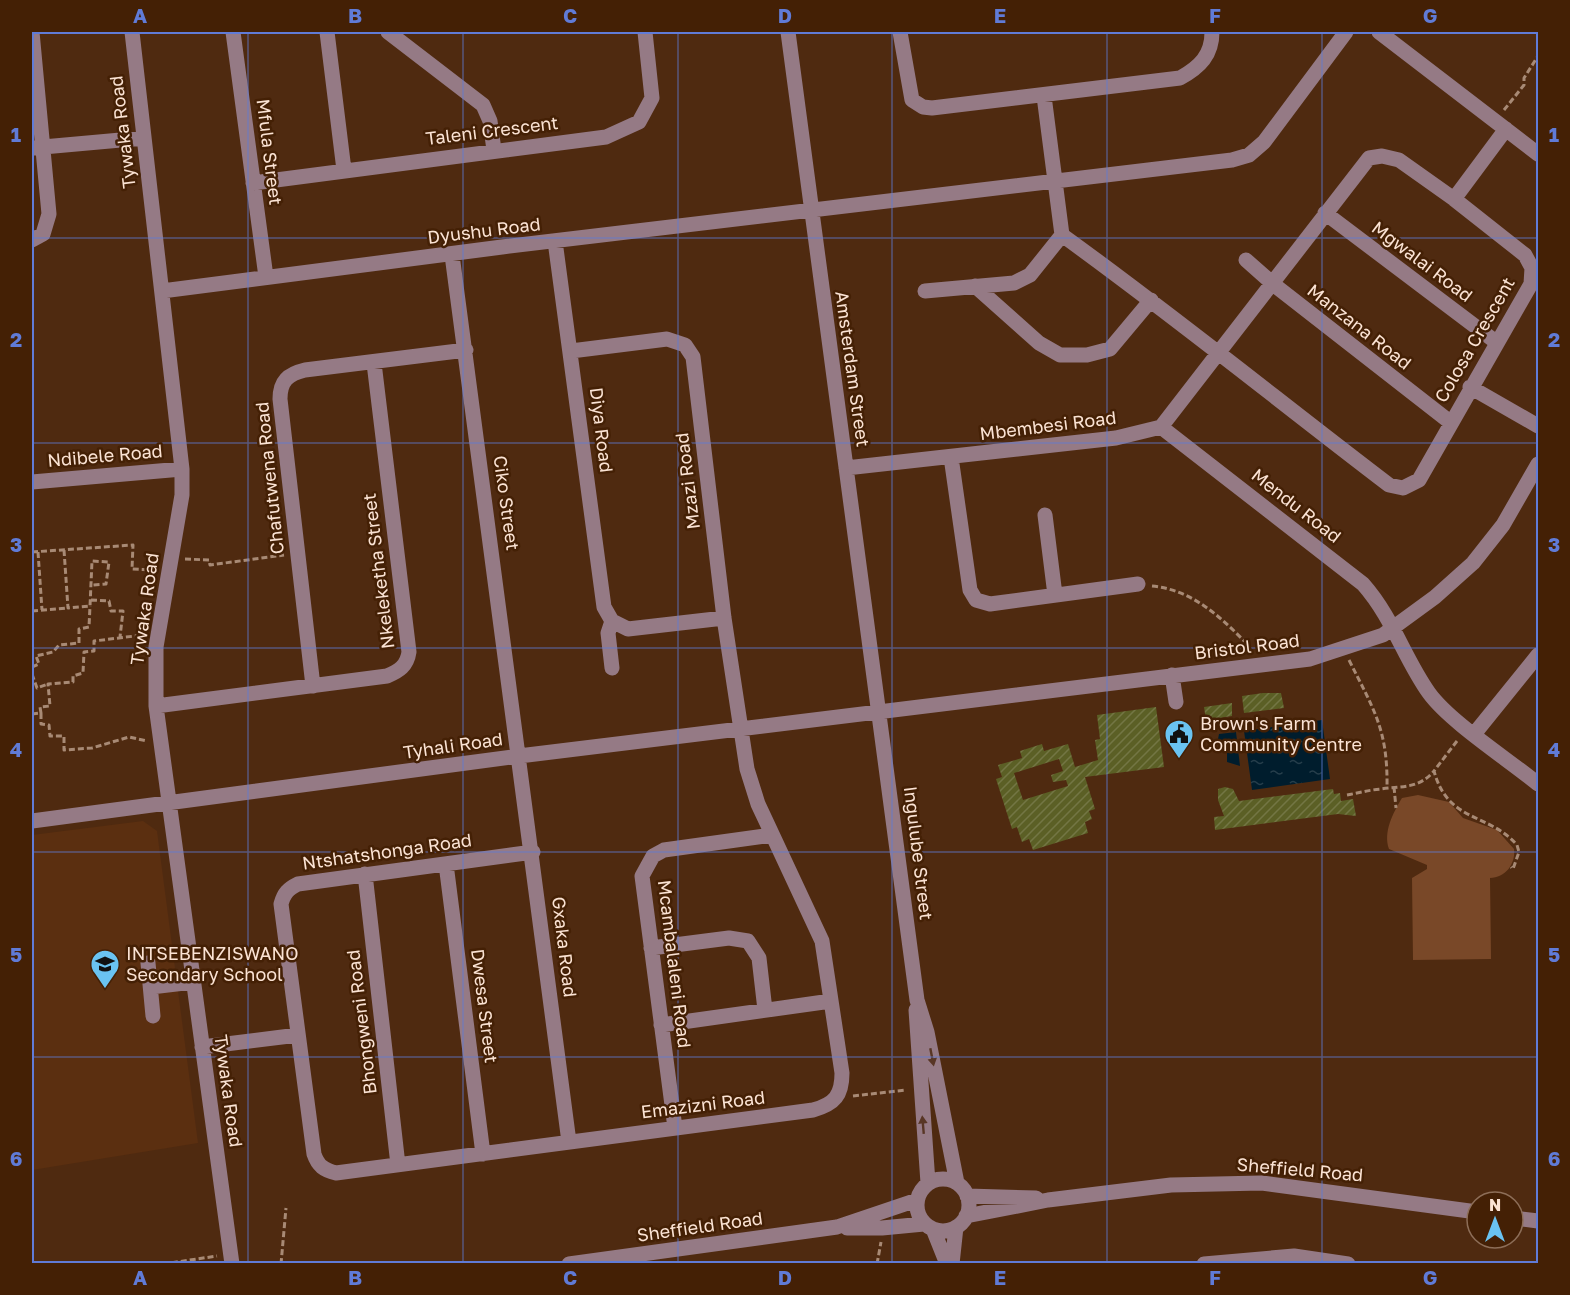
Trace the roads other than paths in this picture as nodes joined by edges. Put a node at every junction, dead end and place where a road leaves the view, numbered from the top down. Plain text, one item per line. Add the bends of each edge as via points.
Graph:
1 (32, 32) edge
2 (132, 32) edge
3 (234, 32) edge
4 (327, 32) edge
5 (388, 32) edge
6 (645, 32) edge
7 (788, 32) edge
8 (900, 32) edge
9 (1212, 32) edge
10 (1346, 32) edge
11 (1379, 32) edge
12 (1044, 96) junction
13 (1501, 125) junction
14 (143, 138) junction
15 (38, 147) edge
16 (494, 150) junction
17 (1539, 154) edge
18 (344, 170) junction
19 (1053, 181) junction
20 (253, 183) junction
21 (1454, 199) junction
22 (810, 210) junction
23 (1325, 213) junction
24 (1062, 235) junction
25 (32, 240) edge
26 (555, 241) junction
27 (452, 255) junction
28 (1246, 260) dead end
29 (266, 278) junction
30 (1272, 284) junction
31 (975, 286) junction
32 (162, 291) junction
33 (925, 291) dead end
34 (1151, 300) junction
35 (1496, 342) junction
36 (466, 350) junction
37 (571, 351) junction
38 (1217, 352) junction
39 (374, 363) junction
40 (1470, 387) junction
41 (1450, 422) junction
42 (1539, 426) edge
43 (1161, 427) junction
44 (951, 457) junction
45 (1539, 464) edge
46 (846, 468) junction
47 (183, 469) junction
48 (32, 476) edge
49 (32, 482) edge
50 (1045, 514) dead end
51 (1138, 584) road end
52 (1055, 595) junction
53 (724, 618) junction
54 (612, 621) junction
55 (1395, 628) junction
56 (1539, 655) edge
57 (612, 668) dead end
58 (1172, 675) junction
59 (313, 686) junction
60 (1176, 702) dead end
61 (156, 706) junction
62 (879, 711) junction
63 (740, 729) junction
64 (1471, 730) junction
65 (519, 756) junction
66 (1539, 784) edge
67 (169, 804) junction
68 (32, 821) edge
69 (772, 835) junction
70 (532, 852) junction
71 (446, 864) junction
72 (365, 873) junction
73 (651, 948) junction
74 (148, 963) dead end
75 (193, 982) junction
76 (151, 987) junction
77 (917, 1000) junction
78 (831, 1001) junction
79 (765, 1010) junction
80 (153, 1016) dead end
81 (661, 1025) junction
82 (298, 1035) junction
83 (202, 1047) junction
84 (675, 1128) junction
85 (569, 1142) junction
86 (483, 1154) junction
87 (398, 1166) junction
88 (928, 1183) junction
89 (957, 1183) junction
90 (968, 1196) junction
91 (917, 1200) junction
92 (1048, 1200) junction
93 (1465, 1210) edge
94 (961, 1222) junction
95 (837, 1227) junction
96 (929, 1227) junction
97 (231, 1258) edge
98 (569, 1263) edge
99 (947, 1263) edge
100 (952, 1263) edge
101 (1204, 1263) edge
102 (1209, 1263) edge
103 (1348, 1263) edge

1 - 15 street
2 - 14 street, Tywaka Road
3 - 20 street, Mfula Street
4 - 18 street
5 - 16 street via 483,105 490,121
6 - 16 street, Taleni Crescent via 652,98 639,122 606,137
7 - 22 street, Amsterdam Street
8 - 12 street via 908,90 912,100 923,107
9 - 12 street via 1203,62 1180,78
10 - 19 street, Dyushu Road via 1264,142 1249,154 1232,160
11 - 13 street
12 - 19 street
13 - 17 street
13 - 21 street
14 - 15 street
14 - 32 street, Tywaka Road
15 - 25 street via 48,221 43,234
16 - 18 street, Taleni Crescent
18 - 20 street, Taleni Crescent
19 - 22 street, Dyushu Road
19 - 24 street
20 - 29 street, Mfula Street
21 - 23 street, Colosa Crescent via 1399,160 1382,156 1369,158
21 - 35 street, Colosa Crescent via 1525,255 1532,268 1531,284
22 - 26 street, Dyushu Road
22 - 46 street, Amsterdam Street
23 - 30 street, Colosa Crescent
23 - 35 street, Mgwalai Road
24 - 31 street via 1025,280
24 - 34 street, Colosa Crescent
26 - 27 street, Dyushu Road
26 - 37 street, Diya Road
27 - 29 street, Dyushu Road
27 - 36 street, Ciko Street
28 - 30 street, Manzana Road
29 - 32 street, Dyushu Road
30 - 38 street, Colosa Crescent
30 - 41 street, Manzana Road
31 - 33 street
31 - 34 street via 1039,343 1060,355 1087,355 1110,349
32 - 47 street, Tywaka Road
34 - 38 street, Colosa Crescent
35 - 40 street, Colosa Crescent
36 - 39 street, Chafutwena Road
36 - 65 street, Ciko Street
37 - 53 street, Mzazi Road via 668,339 685,345 693,357
37 - 54 street, Diya Road via 604,607
38 - 41 street, Colosa Crescent via 1389,485 1403,488 1419,480
38 - 43 street
39 - 59 street, Nkeleketha Street via 408,658 399,671 387,676
39 - 59 street, Chafutwena Road via 305,370 294,373 282,384 280,399
40 - 41 street, Colosa Crescent
40 - 42 street
43 - 44 street, Mbembesi Road via 1116,438
43 - 55 street, Mendu Road via 1349,572 1380,604
44 - 46 street, Mbembesi Road
44 - 52 street via 970,590 976,600 990,604
45 - 55 street, Bristol Road via 1503,525 1473,563
46 - 62 street, Amsterdam Street
47 - 49 street, Ndibele Road
47 - 61 street, Tywaka Road via 183,495 157,638
48 - 49 street
50 - 52 street
51 - 52 street
53 - 54 street via 628,629
53 - 63 street, Mzazi Road
54 - 57 street, Diya Road via 608,633
55 - 58 street, Bristol Road via 1310,658
55 - 64 street, Mendu Road via 1430,694
56 - 64 street
58 - 60 street
58 - 62 street, Bristol Road
59 - 61 street, Nkeleketha Street
61 - 67 street, Tywaka Road
62 - 63 street, Tyhali Road
62 - 77 street, Ingulube Street
63 - 65 street, Tyhali Road
63 - 69 street via 751,784
64 - 66 street, Mendu Road
65 - 67 street, Tyhali Road
65 - 70 street, Gxaka Road
67 - 68 street, Tyhali Road
67 - 75 street, Tywaka Road
69 - 73 street, Mcambalaleni Road via 676,847 653,856 642,876
69 - 78 street via 818,928
70 - 71 street, Ntshatshonga Road
70 - 85 street, Gxaka Road
71 - 72 street, Ntshatshonga Road
71 - 86 street, Dwesa Street
72 - 82 street, Ntshatshonga Road via 298,884 283,896
72 - 87 street, Bhongweni Road
73 - 79 street via 729,938 748,941 759,958
73 - 81 street, Mcambalaleni Road
74 - 76 street
75 - 76 street
75 - 83 street, Tywaka Road
76 - 80 street
88 -> 77 street, Ingulube Street via 915,1028
77 -> 89 street, Ingulube Street
78 - 79 street
78 - 84 street, Emazizni Road via 842,1073 840,1092 828,1106
79 - 81 street
81 - 84 street, Mcambalaleni Road
82 - 83 street
82 - 87 street, Emazizni Road via 316,1162 324,1170 336,1173
83 - 97 street, Tywaka Road
84 - 85 street, Emazizni Road
85 - 86 street, Emazizni Road
86 - 87 street, Emazizni Road
88 - 89 street via 947,1179
88 - 91 street
89 - 90 street
90 - 92 street, Sheffield Road
90 - 94 street
91 - 95 street, Sheffield Road
91 - 96 street via 918,1212
92 - 93 street, Sheffield Road via 1171,1185 1262,1183
92 - 94 street, Sheffield Road
94 - 96 street via 945,1231
94 - 100 street
95 - 96 street, Sheffield Road
95 - 98 street, Sheffield Road
96 - 99 street
101 - 102 street
102 - 103 street via 1294,1256

